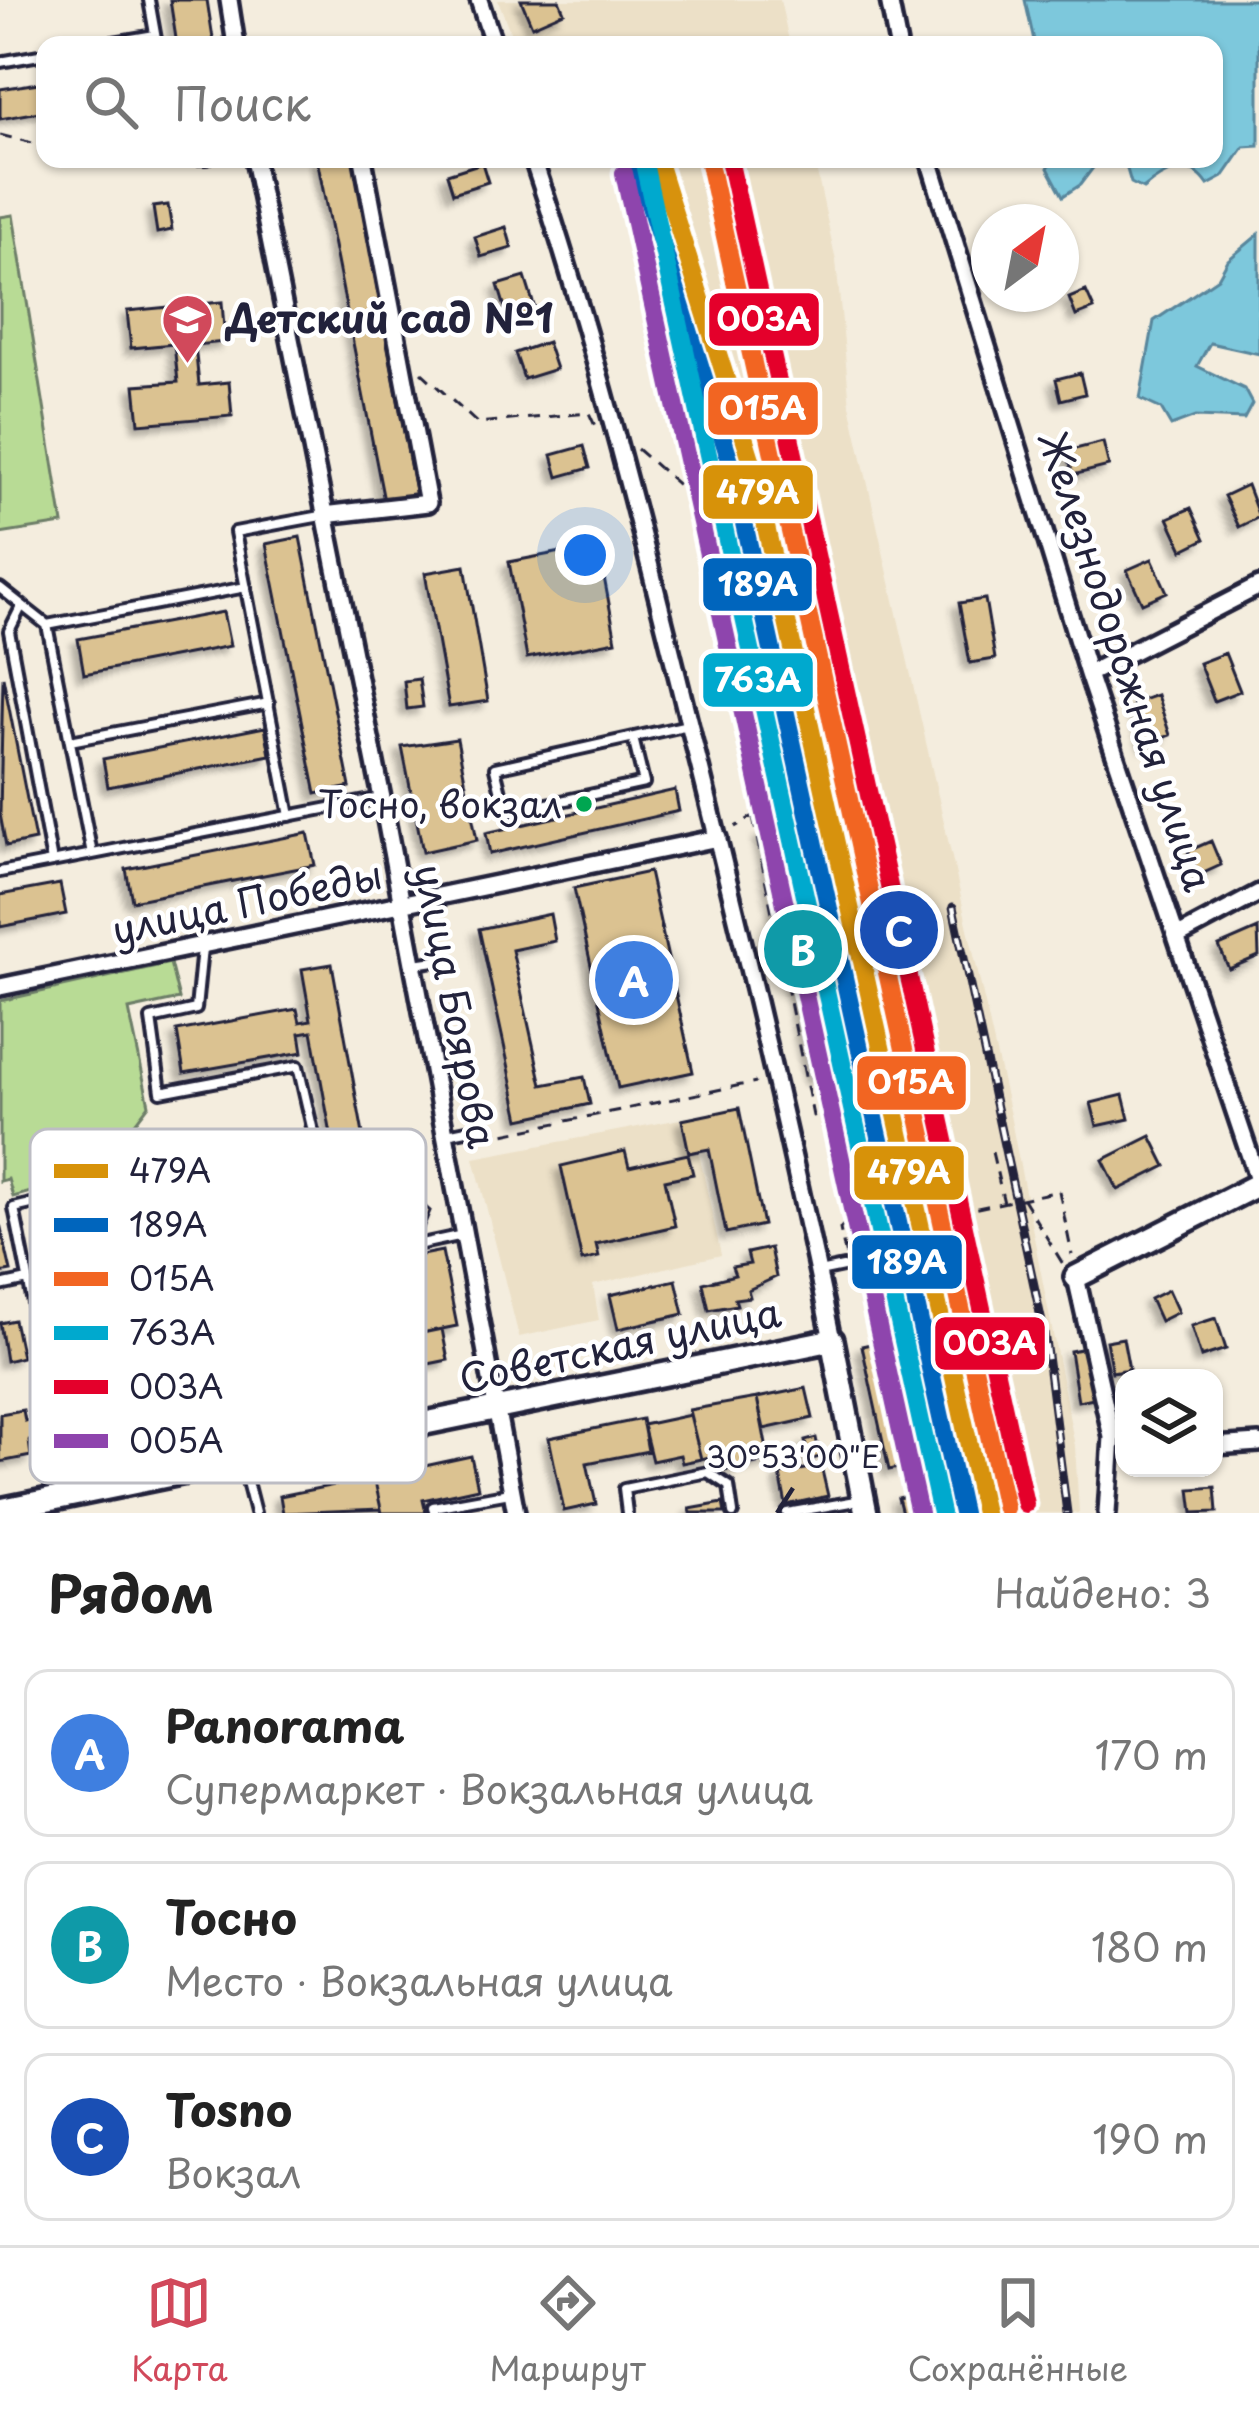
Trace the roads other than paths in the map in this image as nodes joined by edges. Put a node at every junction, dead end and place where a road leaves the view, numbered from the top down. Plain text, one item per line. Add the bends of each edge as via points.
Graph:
1 (149, 0) edge
2 (229, 0) edge
3 (479, 0) edge
4 (889, 0) edge
5 (155, 36) edge
6 (235, 36) edge
7 (491, 36) edge
8 (896, 36) edge
9 (36, 56) edge
10 (0, 62) edge
11 (256, 168) edge
12 (365, 168) edge
13 (536, 168) edge
14 (932, 168) edge
15 (324, 515) junction
16 (1259, 586) edge
17 (246, 587) junction
18 (0, 588) edge
19 (22, 605) junction
20 (47, 625) junction
21 (1088, 674) junction
22 (268, 703) junction
23 (689, 724) junction
24 (633, 738) junction
25 (70, 741) junction
26 (382, 798) junction
27 (290, 816) junction
28 (718, 838) junction
29 (92, 854) junction
30 (52, 862) junction
31 (0, 872) edge
32 (1259, 893) edge
33 (402, 904) junction
34 (1180, 935) junction
35 (202, 946) junction
36 (441, 959) dead end
37 (414, 964) junction
38 (0, 987) edge
39 (476, 1128) dead end
40 (312, 1129) edge
41 (447, 1140) junction
42 (1259, 1184) edge
43 (30, 1204) edge
44 (464, 1234) junction
45 (426, 1242) edge
46 (845, 1267) road end
47 (1070, 1271) joint
48 (818, 1273) junction
49 (28, 1280) junction
50 (0, 1286) edge
51 (30, 1290) edge
52 (832, 1340) junction
53 (496, 1408) junction
54 (426, 1423) edge
55 (1115, 1428) edge
56 (1259, 1443) edge
57 (1223, 1445) edge
58 (1115, 1458) edge
59 (70, 1483) edge
60 (132, 1483) edge
61 (248, 1483) edge
62 (512, 1492) junction
63 (72, 1495) junction
64 (865, 1506) edge
65 (0, 1510) edge
66 (255, 1513) edge
67 (435, 1513) edge
68 (516, 1513) edge
69 (627, 1513) edge
70 (733, 1513) edge
71 (787, 1513) edge
72 (1107, 1513) edge

1 - 5 lane
2 - 6 street
3 - 7 street
4 - 8 street
9 - 10 lane
11 - 15 street, улица Боярова
12 - 15 street via 428,502
13 - 23 street via 597,364
14 - 21 street, Железнодорожная улица
15 - 17 lane via 235,532
15 - 26 street, улица Боярова
16 - 21 street
17 - 20 lane
17 - 22 lane
18 - 19 lane
19 - 20 lane
19 - 30 lane via 9,632
20 - 25 lane
21 - 34 street, Железнодорожная улица
22 - 25 lane
22 - 27 lane
23 - 24 lane
23 - 28 street
24 - 24 lane via 495,768 506,813 644,783
25 - 29 lane
26 - 27 lane
26 - 33 street, улица Боярова
27 - 29 lane
28 - 33 street, улица Победы
28 - 48 street
29 - 30 lane
30 - 31 lane
32 - 34 street
33 - 35 street, улица Победы
33 - 37 street, улица Боярова
34 - 42 street, Железнодорожная улица
35 - 38 street, улица Победы
35 - 40 lane via 196,1009 151,1019 161,1092 298,1066
36 - 37 lane
37 - 41 street, улица Боярова
39 - 41 lane
41 - 44 street, улица Боярова
42 - 47 street
43 - 49 lane via 14,1208
44 - 45 lane
44 - 53 street, улица Боярова
46 - 48 lane
47 - 55 street
48 - 52 street
49 - 50 lane
49 - 51 lane
52 - 53 street, Советская улица
52 - 64 street
53 - 54 street, Советская улица
53 - 62 street, улица Боярова
56 - 57 street
58 - 72 street
59 - 63 lane
60 - 63 street, Советская улица
61 - 66 lane
62 - 67 lane via 434,1507
62 - 68 street, улица Боярова
63 - 65 street, Советская улица
64 - 71 lane
69 - 70 lane via 624,1489 708,1472 729,1486

